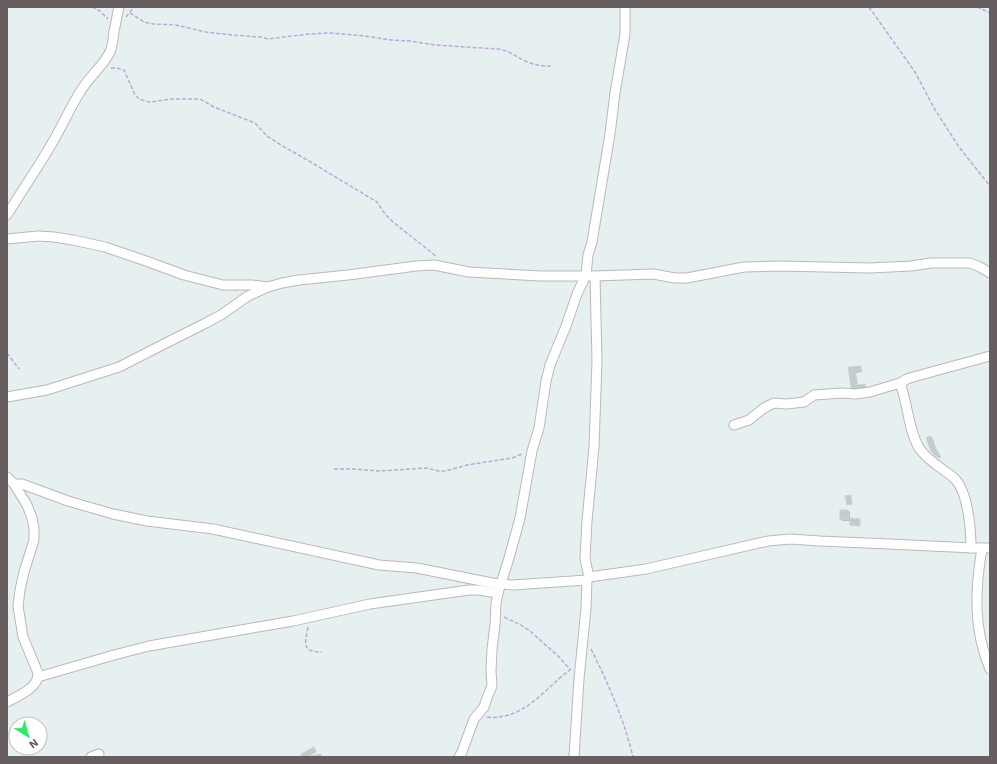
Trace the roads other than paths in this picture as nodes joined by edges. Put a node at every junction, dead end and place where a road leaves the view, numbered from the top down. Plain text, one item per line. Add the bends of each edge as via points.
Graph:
1 (120, 7) edge
2 (625, 7) edge
3 (7, 215) edge
4 (7, 239) edge
5 (990, 273) edge
6 (590, 275) junction
7 (268, 287) junction
8 (990, 356) edge
9 (900, 383) junction
10 (7, 397) edge
11 (734, 425) dead end
12 (7, 477) edge
13 (14, 484) junction
14 (971, 548) junction
15 (986, 548) edge
16 (588, 578) junction
17 (501, 584) junction
18 (498, 593) junction
19 (990, 669) edge
20 (38, 678) junction
21 (7, 702) edge
22 (460, 757) edge
23 (574, 757) edge

1 - 3 street via 110,52 83,87 35,172
2 - 6 street via 625,34 588,255
4 - 7 street via 38,236 72,240 105,247 184,275 223,285
5 - 6 street via 970,263 931,263 870,268 744,267 687,278 653,274
6 - 7 street via 541,276 469,272 434,265 299,280
6 - 16 street via 597,361 594,447 585,559
6 - 17 street via 577,294 550,365 520,518
7 - 10 street via 248,296 221,315 119,367 46,390
8 - 9 street via 913,377
9 - 11 street via 870,392 814,395 804,402 774,403 749,420
9 - 14 street via 910,426 919,448 961,487 967,507
12 - 13 street
13 - 17 street via 22,484 113,514 213,529 379,564 417,568
13 - 20 street via 27,505 34,528 34,540 24,572 18,606 23,637
14 - 15 street
14 - 16 street via 790,539 768,541 646,569
15 - 19 street via 978,571 976,596 978,626
16 - 17 street
16 - 23 street
17 - 18 street
18 - 20 street via 469,590 370,604 310,618 149,646
18 - 22 street via 491,661 492,686 484,706 472,723
20 - 21 street via 28,690

